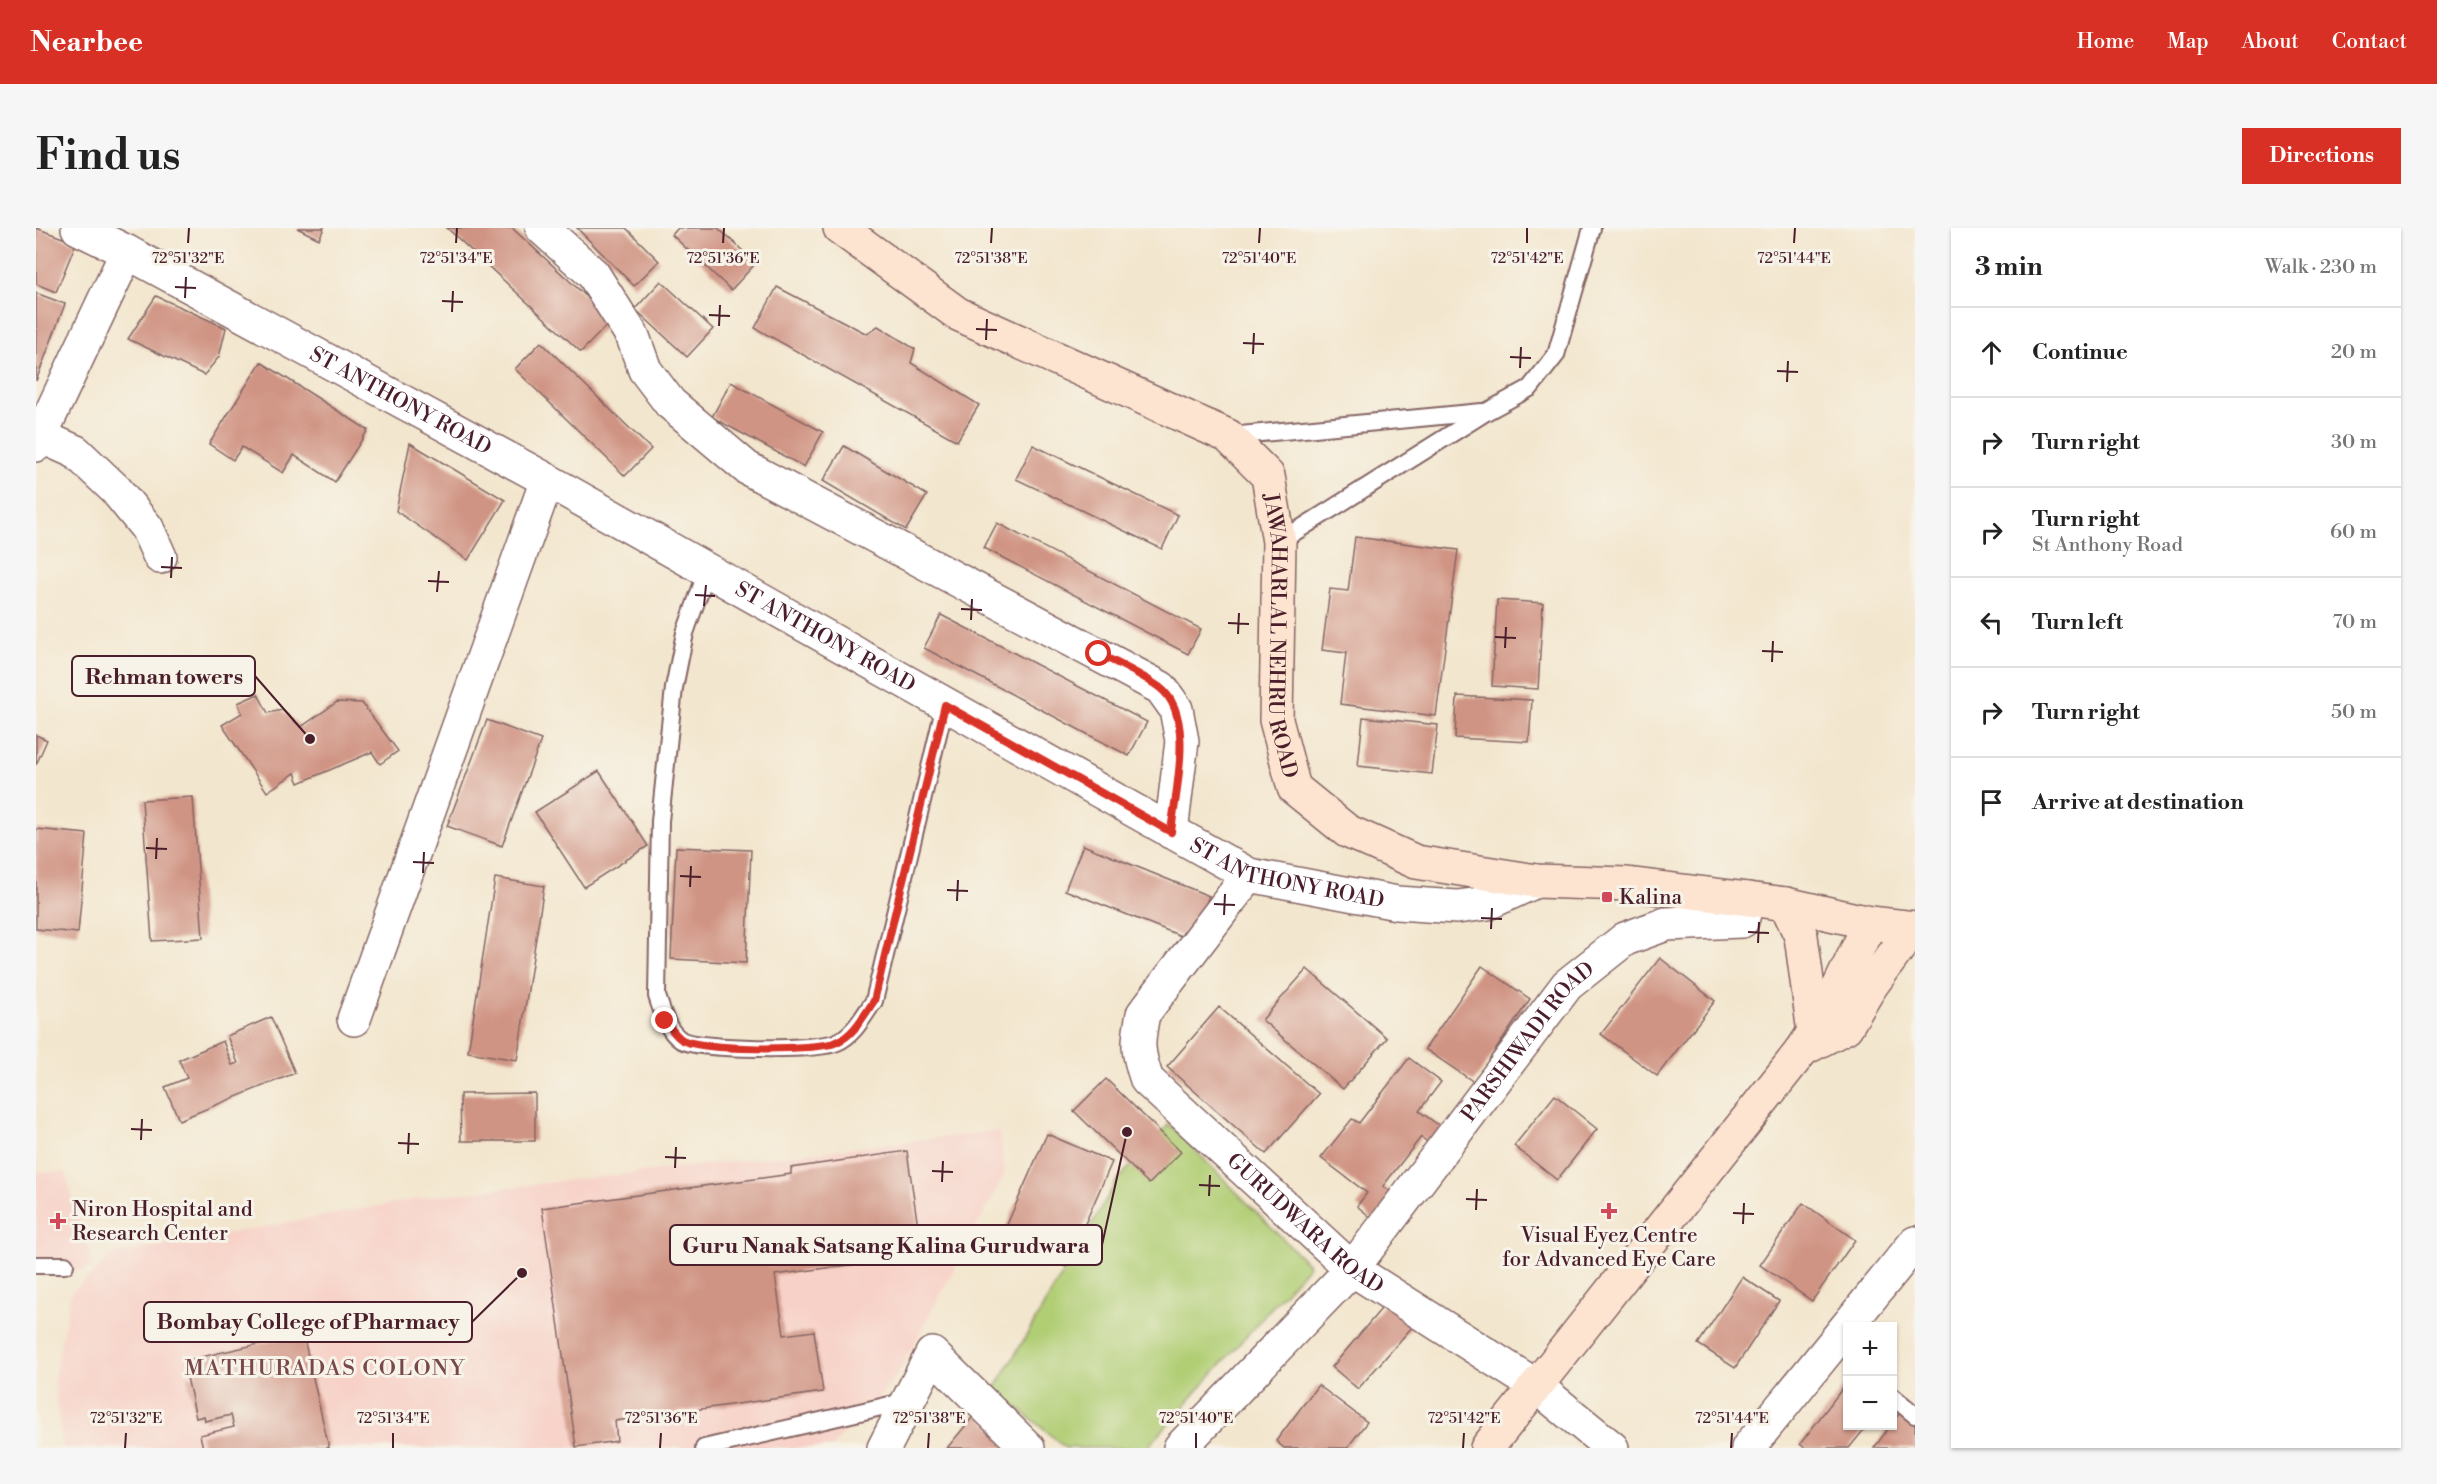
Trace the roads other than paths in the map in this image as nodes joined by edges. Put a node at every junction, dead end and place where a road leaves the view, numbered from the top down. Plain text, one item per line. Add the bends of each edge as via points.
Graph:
1 (78, 228) edge
2 (542, 228) edge
3 (840, 228) edge
4 (1592, 228) edge
5 (128, 252) junction
6 (1486, 412) junction
7 (1228, 436) junction
8 (38, 441) edge
9 (547, 480) junction
10 (1279, 542) junction
11 (160, 557) dead end
12 (707, 571) junction
13 (945, 705) junction
14 (1171, 832) junction
15 (1249, 875) junction
16 (1536, 881) junction
17 (1748, 898) junction
18 (1786, 904) junction
19 (1870, 923) junction
20 (1914, 928) edge
21 (354, 1019) dead end
22 (1809, 1041) junction
23 (1915, 1243) edge
24 (36, 1265) edge
25 (65, 1265) dead end
26 (1352, 1269) junction
27 (1536, 1386) junction
28 (1897, 1399) edge
29 (907, 1401) junction
30 (1915, 1415) edge
31 (1185, 1443) edge
32 (704, 1448) edge
33 (884, 1448) edge
34 (1028, 1448) edge
35 (1487, 1448) edge
36 (1612, 1448) edge
37 (1748, 1448) edge

1 - 5 street, ST ANTHONY ROAD
2 - 14 street via 593,274 633,337 645,370 670,403 747,468 1161,688 1176,709 1182,741
3 - 7 main road, JAWAHARLAL NEHRU ROAD via 958,314
4 - 6 lane via 1557,355 1530,388
5 - 8 street
5 - 9 street, ST ANTHONY ROAD
6 - 7 lane
6 - 10 lane
7 - 10 main road, JAWAHARLAL NEHRU ROAD via 1268,476
8 - 11 street via 76,452 116,490 147,528
9 - 12 street, ST ANTHONY ROAD
9 - 21 street
10 - 16 main road, JAWAHARLAL NEHRU ROAD via 1276,720 1294,788 1347,831 1416,862
12 - 13 street, ST ANTHONY ROAD
12 - 13 lane via 685,633 674,688 660,821 657,996 665,1021 681,1040 707,1046 813,1048 838,1042 856,1027 874,1001
13 - 14 street, ST ANTHONY ROAD
14 - 15 street, ST ANTHONY ROAD
15 - 16 street, ST ANTHONY ROAD via 1397,903 1457,907 1488,903
15 - 26 street, GURUDWARA ROAD via 1143,1014 1138,1054 1148,1080
16 - 17 main road, JAWAHARLAL NEHRU ROAD via 1627,884
17 - 18 main road, JAWAHARLAL NEHRU ROAD
17 - 26 street, PARSHIWADI ROAD via 1742,921 1666,924 1625,939 1567,985
18 - 19 main road, JAWAHARLAL NEHRU ROAD
18 - 22 main road via 1801,936
19 - 20 main road, JAWAHARLAL NEHRU ROAD
19 - 22 main road
20 - 22 main road via 1846,1027
22 - 27 main road
23 - 37 street via 1837,1351
24 - 25 lane
26 - 27 street, GURUDWARA ROAD
26 - 31 street
27 - 35 main road
27 - 36 street, GURUDWARA ROAD
28 - 30 lane
29 - 32 lane
29 - 33 street
29 - 34 street via 932,1354

